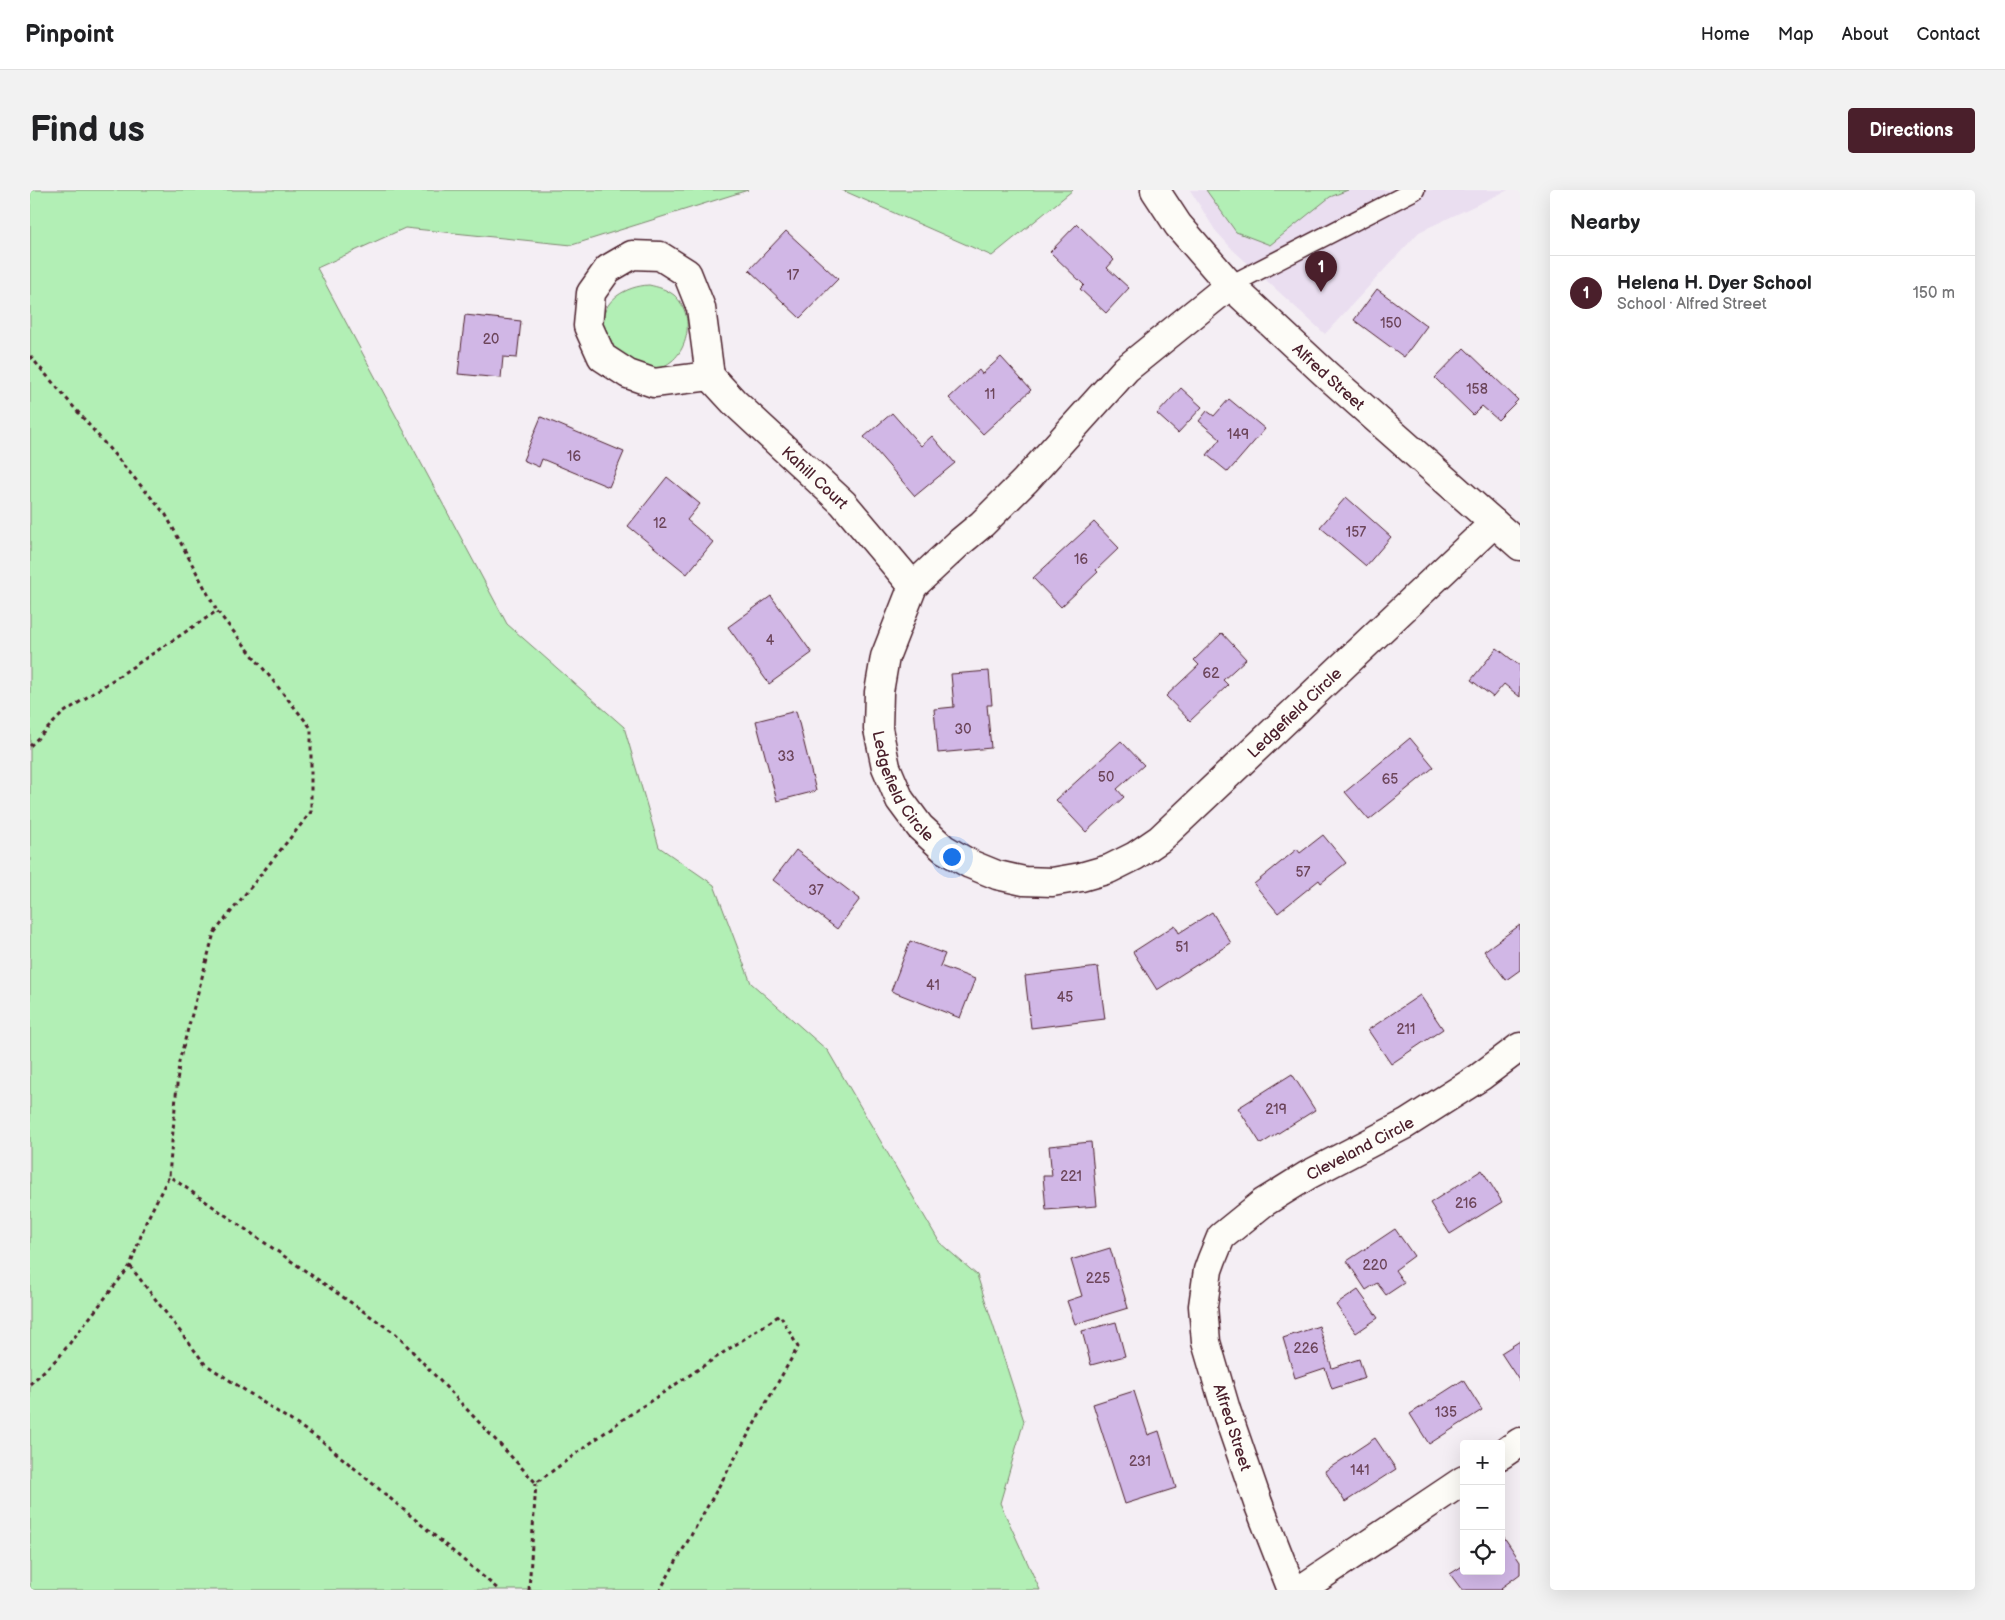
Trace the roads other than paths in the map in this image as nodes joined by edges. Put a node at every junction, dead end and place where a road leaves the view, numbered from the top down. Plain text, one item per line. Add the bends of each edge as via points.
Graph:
1 (1155, 190) edge
2 (1415, 190) edge
3 (1230, 285) junction
4 (710, 376) junction
5 (1494, 523) junction
6 (1520, 546) edge
7 (913, 586) junction
8 (1520, 1047) edge
9 (1212, 1259) joint
10 (1520, 1442) edge
11 (1505, 1452) edge
12 (1460, 1483) edge
13 (1292, 1590) edge
14 (1300, 1590) edge

1 - 3 street, Alfred Street via 1178,225
2 - 3 lane
3 - 5 street, Alfred Street
3 - 7 street, Ledgefield Circle via 1126,369 982,524
4 - 4 street via 701,308 686,273 660,256 632,256 608,269 591,293 588,326 602,357 628,374 654,384
4 - 7 street, Kahill Court via 842,504
5 - 6 street, Alfred Street
5 - 7 street, Ledgefield Circle via 1160,839 1109,869 1052,882 1024,882 970,864 944,849 900,800 886,766 878,729 879,692 885,657
8 - 9 street, Cleveland Circle via 1406,1124 1262,1202 1221,1237
9 - 13 street, Alfred Street via 1203,1306 1206,1342 1258,1503
10 - 11 street
12 - 14 street

